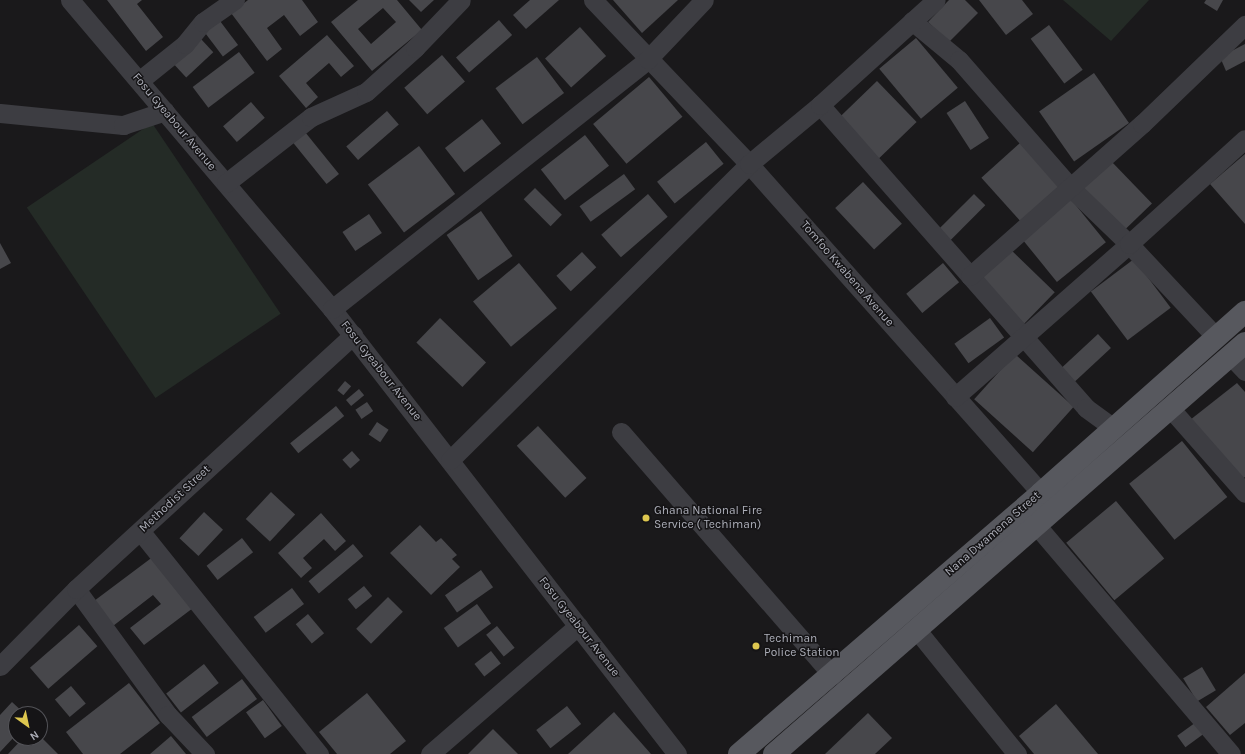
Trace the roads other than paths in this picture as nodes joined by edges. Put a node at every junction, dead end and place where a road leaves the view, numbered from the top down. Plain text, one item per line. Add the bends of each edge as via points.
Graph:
1 (70, 0) edge
2 (234, 0) edge
3 (461, 0) edge
4 (593, 0) edge
5 (704, 0) edge
6 (936, 0) edge
7 (912, 21) junction
8 (1245, 25) edge
9 (648, 59) junction
10 (139, 81) junction
11 (820, 105) junction
12 (165, 111) junction
13 (0, 112) edge
14 (1245, 139) edge
15 (749, 164) junction
16 (226, 183) junction
17 (1070, 187) junction
18 (1129, 244) junction
19 (970, 276) junction
20 (332, 309) junction
21 (1245, 312) edge
22 (353, 335) junction
23 (1023, 337) junction
24 (1216, 337) junction
25 (1240, 357) edge
26 (955, 397) junction
27 (1170, 408) junction
28 (1114, 428) junction
29 (621, 432) dead end
30 (450, 460) junction
31 (1041, 493) junction
32 (1245, 493) edge
33 (1037, 526) junction
34 (140, 532) junction
35 (76, 589) junction
36 (578, 626) junction
37 (916, 629) junction
38 (0, 666) edge
39 (832, 674) junction
40 (1245, 749) edge
41 (784, 751) edge
42 (205, 754) edge
43 (319, 754) edge
44 (430, 754) edge
45 (677, 754) edge
46 (739, 754) edge
47 (1017, 754) edge
48 (1231, 754) edge
49 (1239, 754) edge

1 - 10 street, Fosu Gyeabour Avenue
2 - 10 street via 204,22 185,44
3 - 16 street via 415,48 366,92 311,117
4 - 9 street, Tomfoo Kwabena Avenue
5 - 9 street
6 - 7 street
7 - 11 street
7 - 17 street via 959,60
8 - 17 street via 1142,124
9 - 15 street, Tomfoo Kwabena Avenue
9 - 20 street
10 - 12 street, Fosu Gyeabour Avenue
11 - 15 street
11 - 19 street
12 - 13 street via 123,125
12 - 16 street, Fosu Gyeabour Avenue
14 - 18 street
15 - 26 street, Tomfoo Kwabena Avenue
15 - 30 street
16 - 20 street, Fosu Gyeabour Avenue
17 - 18 street
17 - 19 street
18 - 23 street
18 - 24 street
19 - 23 street
20 - 22 street, Fosu Gyeabour Avenue
21 - 24 main road, Nana Dwamena Street
22 - 30 street, Fosu Gyeabour Avenue
22 - 34 street, Methodist Street
23 - 26 street
23 - 28 street via 1086,408
24 - 28 main road, Nana Dwamena Street
25 - 27 main road, Nana Dwamena Street
26 - 31 street, Tomfoo Kwabena Avenue
27 - 32 street
27 - 33 main road, Nana Dwamena Street
28 - 31 main road, Nana Dwamena Street
29 - 39 street
30 - 36 street, Fosu Gyeabour Avenue
31 - 39 main road, Nana Dwamena Street
33 - 37 main road, Nana Dwamena Street
33 - 48 street
34 - 35 street, Methodist Street
34 - 43 street
35 - 38 street, Methodist Street
35 - 42 street via 168,715
36 - 44 street
36 - 45 street, Fosu Gyeabour Avenue
37 - 41 main road, Nana Dwamena Street
37 - 47 street
39 - 46 main road, Nana Dwamena Street
40 - 49 street

